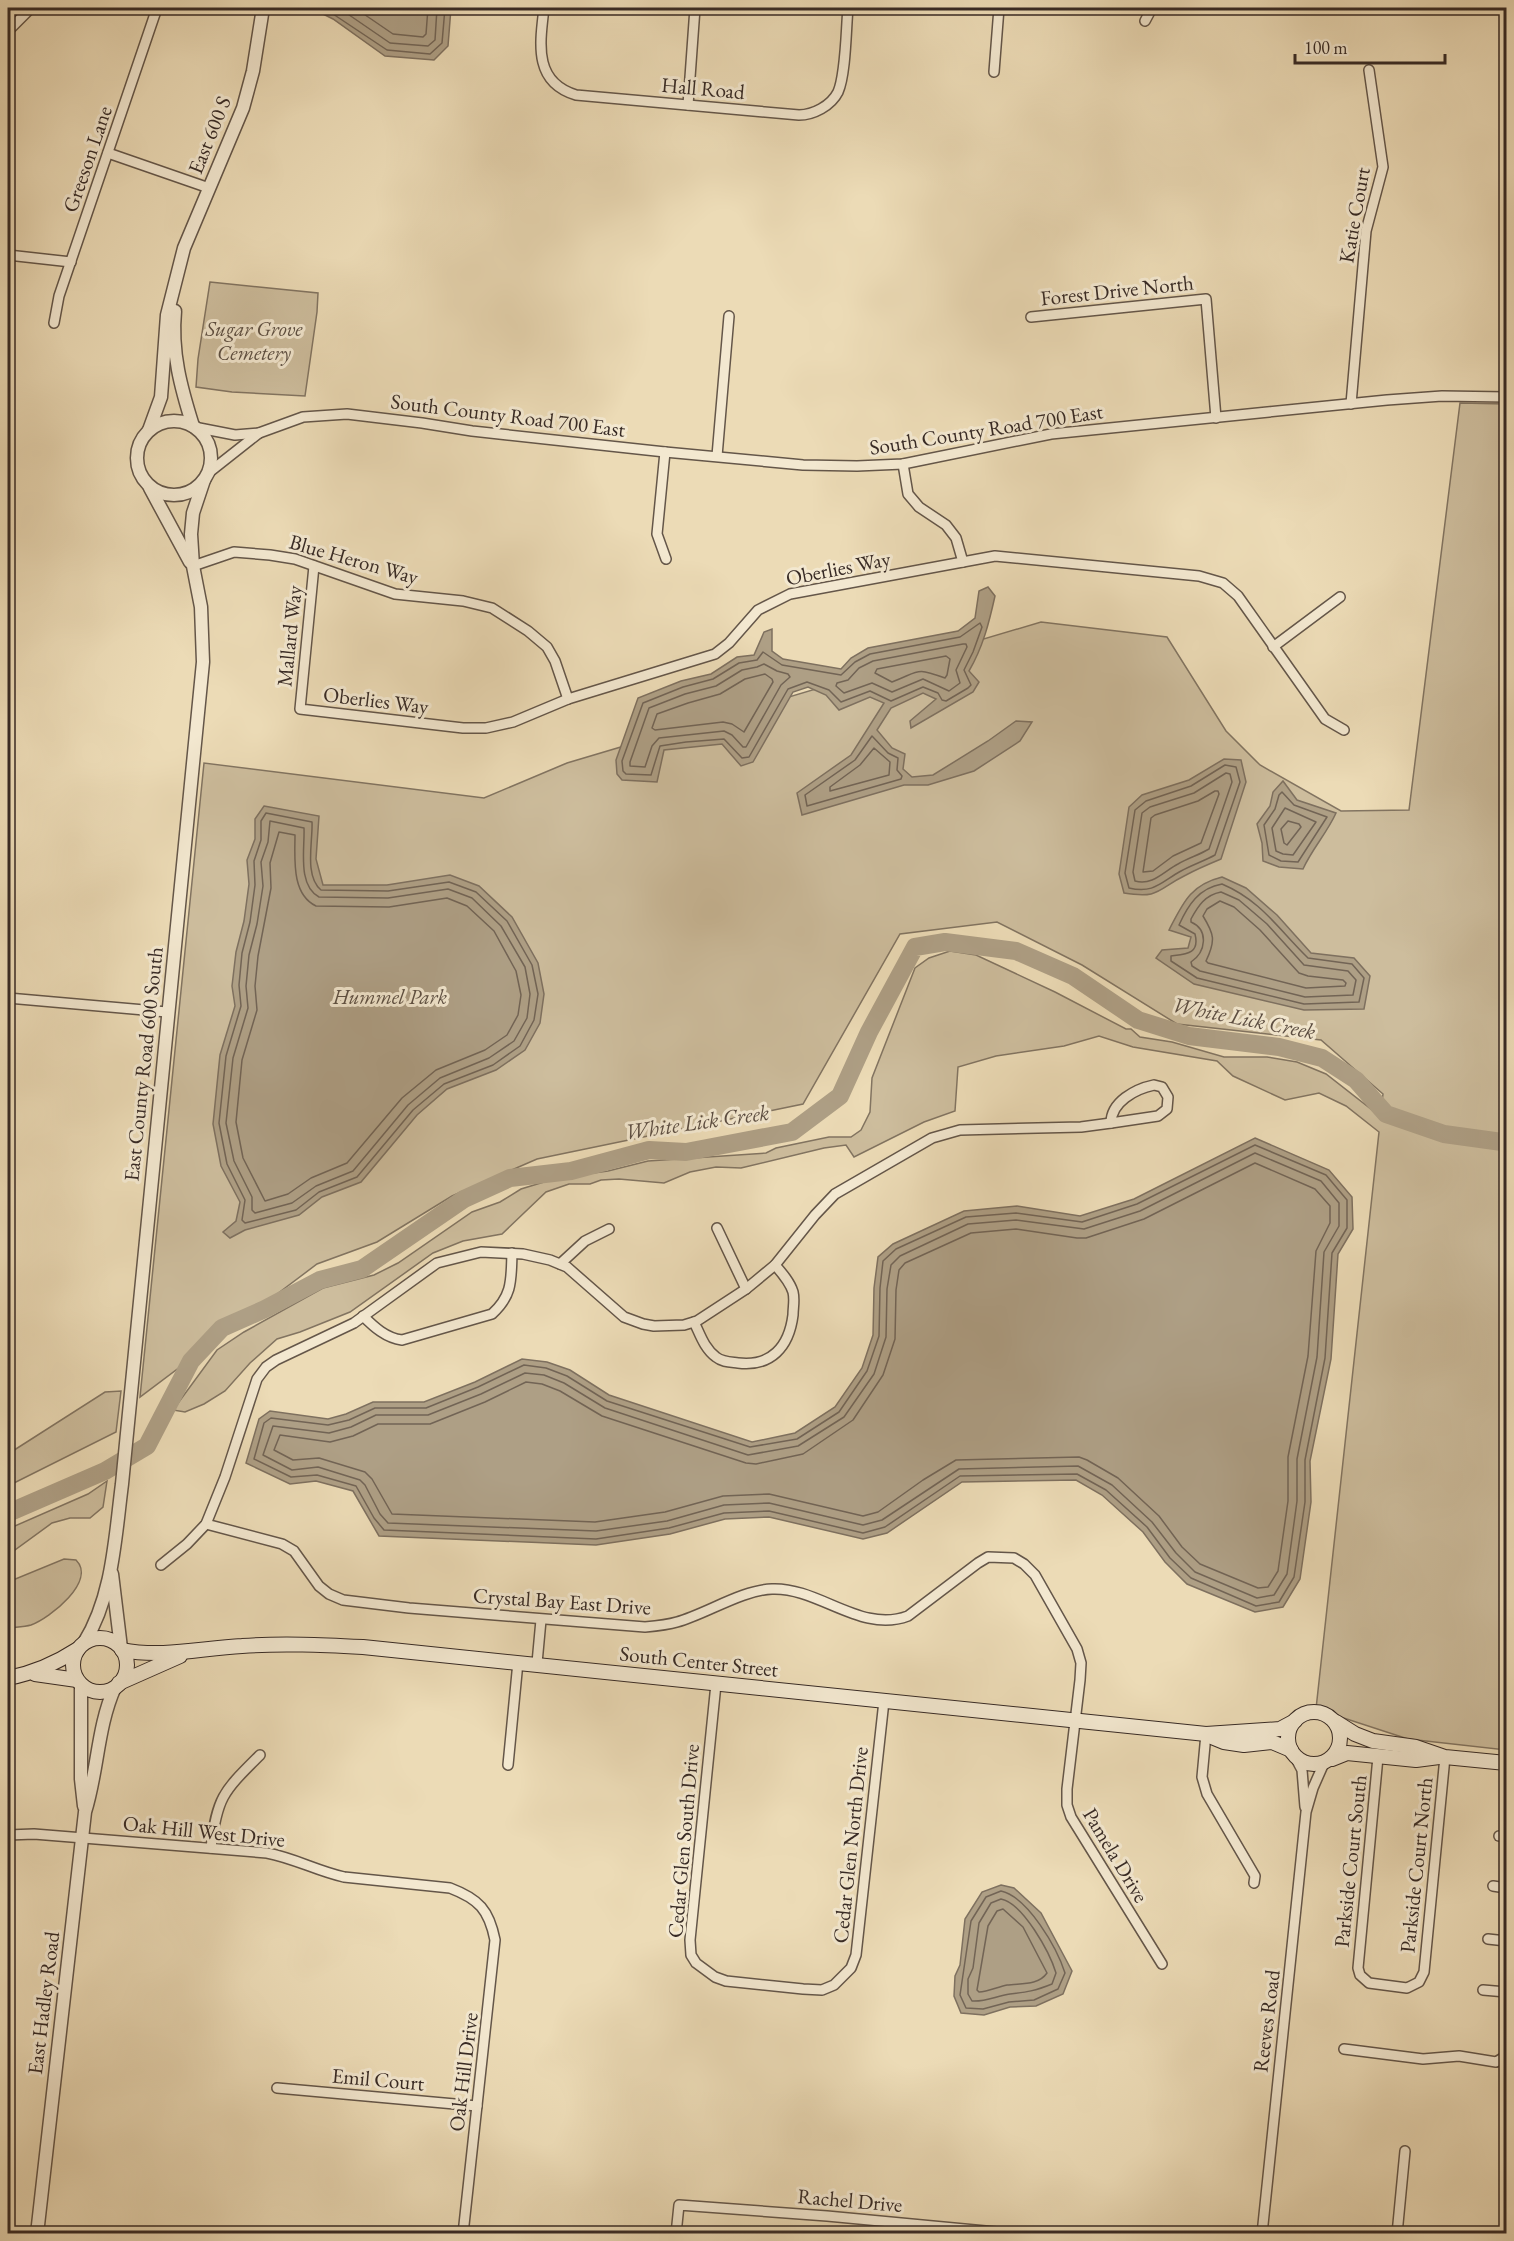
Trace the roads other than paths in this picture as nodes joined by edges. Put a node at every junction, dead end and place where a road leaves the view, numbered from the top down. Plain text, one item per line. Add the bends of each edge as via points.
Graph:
1 (31, 8) edge
2 (157, 8) edge
3 (263, 8) edge
4 (544, 8) edge
5 (695, 8) edge
6 (848, 8) edge
7 (999, 8) edge
8 (1152, 8) edge
9 (1145, 21) dead end
10 (8, 31) edge
11 (1369, 70) dead end
12 (994, 72) dead end
13 (688, 105) junction
14 (108, 153) junction
15 (208, 188) junction
16 (8, 255) edge
17 (71, 262) junction
18 (178, 274) junction
19 (729, 316) dead end
20 (1031, 317) dead end
21 (54, 323) dead end
22 (1506, 397) edge
23 (1351, 404) junction
24 (1216, 418) junction
25 (194, 427) junction
26 (149, 430) junction
27 (259, 434) junction
28 (665, 452) junction
29 (717, 456) junction
30 (903, 464) junction
31 (205, 477) junction
32 (149, 486) junction
33 (666, 559) dead end
34 (963, 562) junction
35 (193, 566) junction
36 (314, 566) junction
37 (1340, 597) dead end
38 (1273, 647) junction
39 (568, 699) junction
40 (300, 709) joint
41 (1344, 730) dead end
42 (8, 998) edge
43 (167, 1012) junction
44 (1111, 1123) junction
45 (717, 1228) dead end
46 (609, 1229) dead end
47 (512, 1253) junction
48 (560, 1264) junction
49 (775, 1265) junction
50 (746, 1289) junction
51 (363, 1316) junction
52 (694, 1322) junction
53 (206, 1524) junction
54 (161, 1564) dead end
55 (111, 1567) junction
56 (541, 1620) junction
57 (81, 1646) junction
58 (121, 1649) junction
59 (188, 1652) junction
60 (518, 1662) junction
61 (537, 1663) junction
62 (30, 1674) junction
63 (8, 1678) edge
64 (79, 1682) junction
65 (716, 1684) junction
66 (117, 1685) junction
67 (884, 1701) junction
68 (1075, 1720) junction
69 (1294, 1721) junction
70 (1336, 1722) junction
71 (1206, 1734) junction
72 (1293, 1754) junction
73 (260, 1755) dead end
74 (1378, 1757) junction
75 (1445, 1757) junction
76 (1328, 1761) junction
77 (1506, 1763) edge
78 (508, 1765) dead end
79 (85, 1812) junction
80 (1306, 1812) junction
81 (8, 1835) edge
82 (82, 1837) junction
83 (211, 1848) junction
84 (1254, 1883) dead end
85 (1493, 1886) dead end
86 (1506, 1888) edge
87 (488, 1915) joint
88 (1488, 1939) dead end
89 (1506, 1941) edge
90 (1162, 1964) dead end
91 (1358, 1968) joint
92 (764, 1985) joint
93 (1483, 1990) dead end
94 (1506, 1992) edge
95 (1344, 2049) dead end
96 (1506, 2056) edge
97 (277, 2088) dead end
98 (477, 2106) junction
99 (1405, 2151) dead end
100 (37, 2234) edge
101 (463, 2234) edge
102 (676, 2234) edge
103 (1018, 2234) edge
104 (1262, 2234) edge
105 (1396, 2234) edge

1 - 10 street
2 - 14 street, Greeson Lane
3 - 15 street, East 600 S via 249,87
4 - 13 street, Hall Road via 540,45 544,68 561,89 576,95
5 - 13 street
6 - 13 street, Hall Road via 840,85 834,97 820,109 799,115
7 - 12 street
8 - 9 street
11 - 23 street, Katie Court via 1383,166 1366,231
14 - 15 street
14 - 17 street, Greeson Lane
15 - 18 street, East 600 S
16 - 17 street
17 - 21 street, Greeson Lane
18 - 25 street via 175,361
18 - 26 street via 167,315 162,397
19 - 29 street
20 - 24 street, Forest Drive North via 1206,299
22 - 23 street, South County Road 700 East via 1442,396
23 - 24 street, South County Road 700 East
24 - 30 street, South County Road 700 East via 1051,434
25 - 26 street via 167,421
25 - 27 street, South County Road 700 East via 232,435
25 - 31 street via 210,450
26 - 32 street via 136,455 138,470
27 - 28 street, South County Road 700 East via 303,417 347,414
27 - 31 street, South County Road 700 East
28 - 29 street, South County Road 700 East
28 - 33 street via 657,534
29 - 30 street, South County Road 700 East via 826,466
30 - 34 street via 908,494 946,525 956,538
31 - 32 street via 190,492 178,495
31 - 35 street, East County Road 600 South via 191,522
32 - 35 street, East County Road 600 South
34 - 38 street, Oberlies Way via 995,556 1199,576 1222,583 1238,596
34 - 39 street, Oberlies Way via 790,594 758,610 715,654
35 - 36 street, Blue Heron Way via 234,552 287,557
35 - 43 street, East County Road 600 South via 201,607 203,662
36 - 39 street, Blue Heron Way via 395,594 492,608 547,647
36 - 40 street, Mallard Way
37 - 38 street
38 - 41 street, Oberlies Way via 1325,719
39 - 40 street, Oberlies Way via 513,722 486,728
42 - 43 street
43 - 55 street, East County Road 600 South
44 - 44 street via 1158,1116 1167,1109 1168,1098 1162,1087 1143,1088 1118,1104 1112,1111
44 - 49 street via 960,1130 939,1135 835,1194
45 - 50 street
46 - 48 street via 585,1241
47 - 48 street
47 - 51 street via 481,1252 437,1263
47 - 51 street via 509,1290 492,1314 402,1340 389,1337
48 - 52 street via 624,1317 654,1326
49 - 50 street
49 - 52 street via 789,1284 794,1301 789,1335 781,1349 769,1358 745,1364 719,1359 707,1349
50 - 52 street
51 - 53 street via 266,1367 257,1379
53 - 54 street
53 - 56 street, Crystal Bay East Drive via 282,1544 294,1551 319,1586 343,1599
55 - 57 street, East County Road 600 South via 97,1618
55 - 58 street, East County Road 600 South
56 - 61 street
56 - 68 street, Crystal Bay East Drive via 660,1625 772,1589 793,1591 871,1619 897,1620 988,1557 1014,1558 1035,1575 1077,1649 1081,1664
57 - 58 main road via 106,1639
57 - 62 main road via 49,1667
57 - 64 main road via 73,1664
58 - 59 main road, South Center Street via 149,1654
58 - 66 main road via 126,1667
59 - 60 main road, South Center Street via 292,1644
59 - 66 main road, South Center Street
60 - 61 main road, South Center Street
60 - 78 street
61 - 65 main road, South Center Street
62 - 63 main road
62 - 64 main road
64 - 66 main road via 97,1692
64 - 79 street, East Hadley Road
65 - 67 main road, South Center Street
65 - 92 street, Cedar Glen South Drive via 690,1940 692,1955 704,1971 715,1977
66 - 79 street, East Hadley Road via 102,1722
67 - 68 main road, South Center Street
67 - 92 street, Cedar Glen North Drive via 858,1940 851,1968 834,1985 822,1989
68 - 71 main road, South Center Street
68 - 90 street, Pamela Drive via 1067,1796 1071,1817
69 - 70 main road via 1316,1712
69 - 71 main road, South Center Street via 1280,1729
69 - 72 main road via 1288,1735
70 - 75 main road via 1373,1742 1416,1747
70 - 76 main road via 1340,1745
71 - 72 main road, South Center Street via 1244,1745 1272,1742
71 - 84 street via 1202,1777 1207,1794 1255,1876
72 - 76 main road via 1309,1764
72 - 80 street, Reeves Road via 1302,1770
73 - 83 street via 218,1804
74 - 75 main road
74 - 76 main road via 1347,1753
74 - 91 street, Parkside Court South
75 - 77 main road
75 - 91 street, Parkside Court North via 1423,1976 1419,1983 1407,1988 1374,1984 1364,1980
76 - 80 street, Reeves Road via 1313,1788
79 - 82 street, East Hadley Road
80 - 104 street, Reeves Road
81 - 82 street, Oak Hill West Drive
82 - 83 street, Oak Hill West Drive
82 - 100 street, East Hadley Road
83 - 87 street, Oak Hill West Drive via 281,1856 344,1877 450,1888 479,1903
85 - 86 street
87 - 98 street, Oak Hill Drive via 495,1940 494,1963
88 - 89 street
93 - 94 street
95 - 96 street via 1424,2059 1459,2056 1496,2062
97 - 98 street, Emil Court
98 - 101 street, Oak Hill Drive
99 - 105 street
102 - 103 street, Rachel Drive via 679,2205

